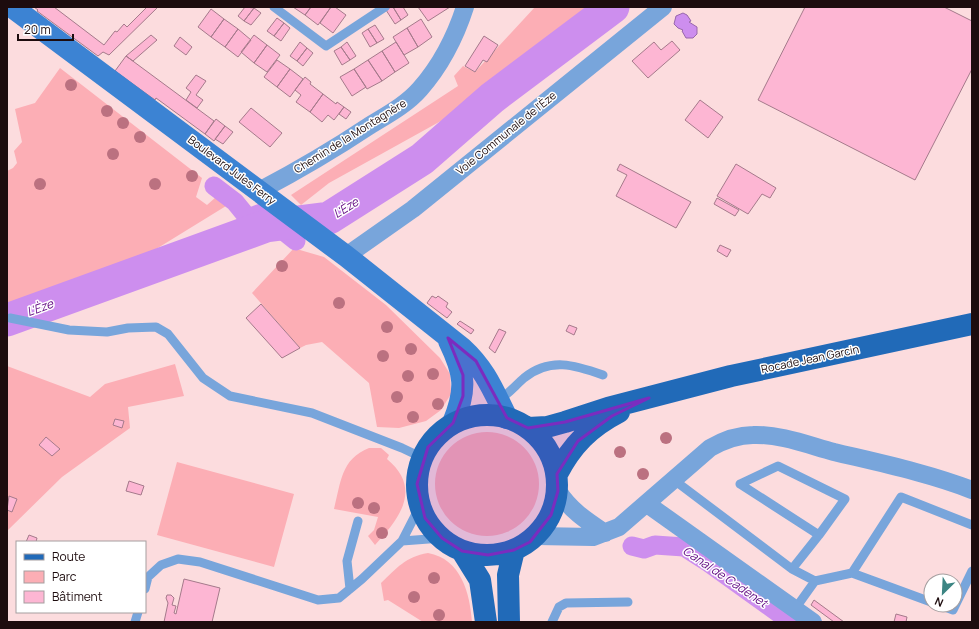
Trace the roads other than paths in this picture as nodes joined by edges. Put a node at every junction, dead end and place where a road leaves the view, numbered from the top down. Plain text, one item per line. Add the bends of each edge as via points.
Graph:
1 (12, 7) edge
2 (274, 7) edge
3 (385, 7) edge
4 (465, 7) edge
5 (663, 7) edge
6 (263, 194) junction
7 (346, 256) junction
8 (10, 318) dead end
9 (972, 324) edge
10 (448, 338) junction
11 (603, 375) dead end
12 (649, 398) junction
13 (502, 409) junction
14 (453, 423) junction
15 (528, 428) junction
16 (422, 458) junction
17 (674, 480) junction
18 (557, 482) junction
19 (972, 490) edge
20 (647, 504) junction
21 (420, 506) junction
22 (358, 520) dead end
23 (972, 525) edge
24 (605, 533) junction
25 (819, 535) junction
26 (537, 536) junction
27 (442, 538) junction
28 (402, 541) junction
29 (462, 550) junction
30 (514, 550) junction
31 (792, 569) junction
32 (972, 571) edge
33 (852, 574) junction
34 (815, 581) junction
35 (146, 585) edge
36 (350, 589) junction
37 (963, 590) edge
38 (923, 599) edge
39 (628, 602) dead end
40 (795, 609) junction
41 (486, 622) edge
42 (509, 622) edge
43 (552, 622) edge
44 (813, 622) edge

1 - 6 main road, Boulevard Jules Ferry
2 - 3 lane via 326,46
4 - 6 street, Chemin de la Montagnère via 456,35 446,54 412,96 399,107
5 - 7 street, Voie Communale de l'Èze via 413,209
6 - 7 main road, Boulevard Jules Ferry
7 - 10 main road, Boulevard Jules Ferry
8 - 16 lane via 69,330 99,332 156,327 168,334 203,378 230,396 312,413
9 - 12 main road, Rocade Jean Garcin via 731,376
10 - 13 main road, Boulevard Jules Ferry via 476,362 489,381
10 - 14 main road, Boulevard Jules Ferry via 460,363 464,384 460,408
11 - 13 lane via 576,365 557,364 539,370 512,390
12 - 15 main road, Rocade Jean Garcin via 564,422
12 - 18 main road, Rocade Jean Garcin via 612,416 578,441 568,454
13 - 14 main road via 493,415 479,415
13 - 15 main road
14 - 16 main road via 428,447
15 - 18 main road via 547,448
16 - 21 main road via 417,484
17 - 19 street via 710,448 736,436 755,435 792,441
17 - 20 street
17 - 31 lane
18 - 24 street via 566,504
18 - 26 main road via 551,515
20 - 24 street via 619,527
20 - 40 street
21 - 27 main road
21 - 28 lane
22 - 36 lane via 347,561
23 - 33 lane via 901,497
24 - 26 street via 579,538
25 - 25 lane via 845,499 778,466 740,484
25 - 31 lane
26 - 30 main road
27 - 28 lane
27 - 29 main road
28 - 36 lane
29 - 30 main road via 488,555
29 - 41 main road via 480,580
30 - 42 main road via 508,575
31 - 34 lane
32 - 37 lane
33 - 34 lane
33 - 38 lane
34 - 40 lane
35 - 36 lane via 148,577 161,565 178,559 200,562 318,600 339,598
39 - 43 lane via 566,603 559,607
40 - 44 street

